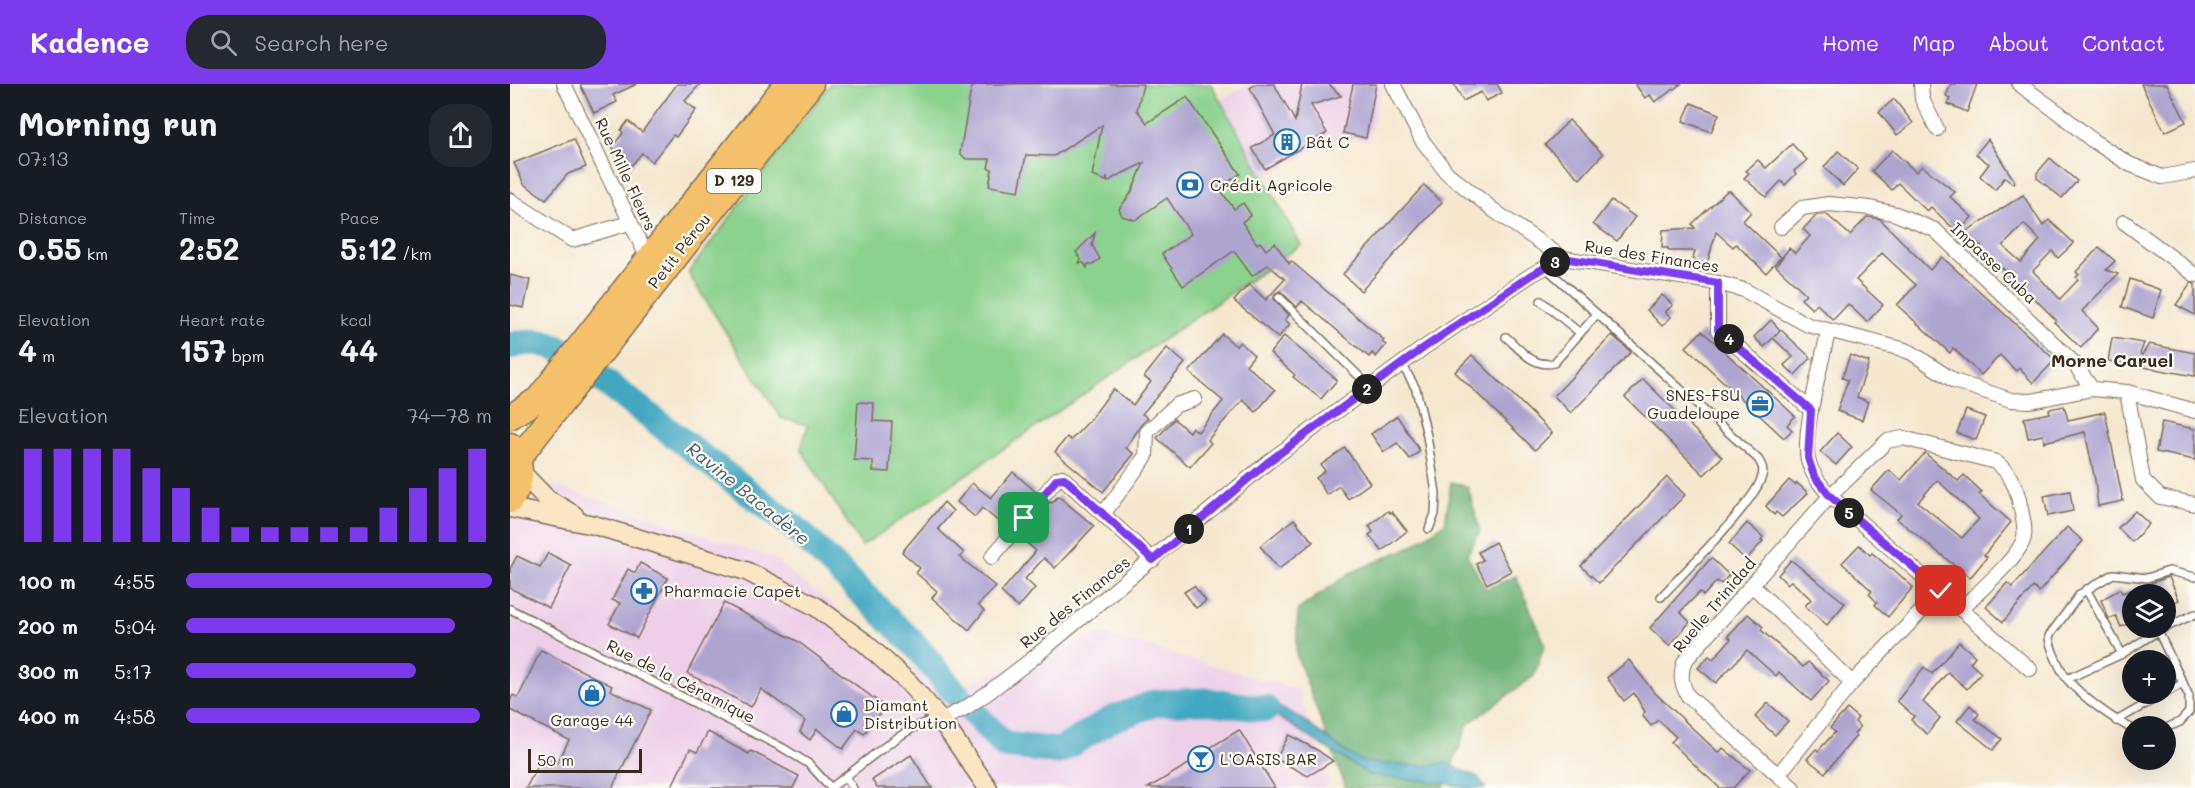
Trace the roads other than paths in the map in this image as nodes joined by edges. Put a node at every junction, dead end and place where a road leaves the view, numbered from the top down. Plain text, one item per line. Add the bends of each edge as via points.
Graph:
1 (564, 84) edge
2 (786, 84) edge
3 (811, 84) edge
4 (1393, 84) edge
5 (1921, 84) edge
6 (2019, 84) edge
7 (1937, 129) dead end
8 (2195, 171) edge
9 (510, 201) edge
10 (629, 222) junction
11 (2124, 222) dead end
12 (1781, 227) dead end
13 (1563, 258) junction
14 (1545, 267) junction
15 (652, 268) junction
16 (2195, 275) edge
17 (1718, 283) junction
18 (1279, 297) dead end
19 (1541, 301) dead end
20 (1597, 314) junction
21 (1828, 332) junction
22 (1580, 333) junction
23 (1506, 337) dead end
24 (579, 362) junction
25 (1402, 364) junction
26 (1370, 387) junction
27 (2092, 389) junction
28 (2127, 392) junction
29 (1196, 399) dead end
30 (1811, 410) junction
31 (2195, 411) edge
32 (510, 417) edge
33 (516, 458) edge
34 (1830, 496) junction
35 (510, 501) edge
36 (2195, 504) edge
37 (510, 508) edge
38 (1104, 513) junction
39 (594, 525) junction
40 (1429, 529) dead end
41 (992, 557) dead end
42 (1153, 560) junction
43 (2195, 577) edge
44 (1752, 585) junction
45 (2086, 590) junction
46 (1941, 591) junction
47 (1661, 597) dead end
48 (510, 609) edge
49 (1961, 609) junction
50 (2195, 614) edge
51 (2176, 623) edge
52 (2147, 638) edge
53 (2161, 638) edge
54 (2128, 650) edge
55 (2122, 654) joint
56 (2030, 669) dead end
57 (2067, 680) junction
58 (1852, 683) junction
59 (2182, 683) junction
60 (2176, 687) edge
61 (2147, 704) edge
62 (941, 720) junction
63 (2116, 722) junction
64 (2122, 724) edge
65 (2176, 724) edge
66 (1778, 775) junction
67 (846, 778) junction
68 (831, 788) edge
69 (853, 788) edge
70 (988, 788) edge
71 (1793, 788) edge

1 - 10 street, Rue Mille Fleurs
2 - 15 highway, Petit Pérou / D 129
3 - 15 highway, Petit Pérou / D 129
4 - 13 street via 1422,140 1447,173
5 - 7 street via 1922,99
6 - 8 street via 2129,165 2162,177
9 - 10 street via 573,240
10 - 15 street, Rue Mille Fleurs
11 - 16 street
12 - 27 street, Impasse Cuba via 1802,208 1829,204 1896,214 1935,230 2074,363
13 - 14 street, Rue des Finances
13 - 17 street, Rue des Finances
14 - 20 lane
14 - 25 street, Rue des Finances
15 - 24 highway, Petit Pérou / D 129
17 - 21 street, Rue des Finances via 1744,290
17 - 30 street via 1718,330
18 - 26 lane
19 - 22 lane
20 - 22 lane
20 - 47 lane via 1763,467 1758,488
21 - 27 street, Rue des Finances via 1902,349 1954,381 2011,399 2031,401
21 - 30 street
22 - 23 lane via 1554,363 1546,364 1535,363
24 - 32 highway, Petit Pérou / D 129 via 538,399
24 - 33 highway, Petit Pérou / D 129
25 - 26 street, Rue des Finances
25 - 40 lane via 1416,389 1427,436 1436,493 1435,514
26 - 42 street, Rue des Finances via 1268,462
27 - 28 street, Rue des Finances
28 - 31 street, Rue des Finances
28 - 36 street via 2143,480 2160,497
29 - 38 street via 1176,405 1147,432 1146,456
30 - 34 street via 1808,458 1814,476
33 - 35 highway, D 129 via 517,491
33 - 39 street via 547,499
34 - 44 street, Ruelle Trinidad
34 - 46 street
34 - 49 street, Ruelle Trinidad via 1887,441 1903,438 1996,462 2008,472 2018,494 2023,542
37 - 39 street
38 - 41 street via 1059,477
38 - 42 street
39 - 62 street via 746,571 815,606 865,643 909,683
42 - 62 street, Rue des Finances via 978,700
43 - 45 lane via 2169,571 2147,578 2113,574
44 - 58 street
44 - 66 street, Ruelle Trinidad via 1684,662 1680,675 1688,696
45 - 55 lane
45 - 57 lane via 2049,636 2049,644
46 - 49 street
46 - 58 street
48 - 68 lane, Rue de la Céramique via 783,748 809,764
49 - 56 street
50 - 51 lane
52 - 54 lane
53 - 59 lane
55 - 57 lane
57 - 63 lane
58 - 66 street
59 - 60 lane
59 - 65 lane via 2189,696 2189,712
61 - 63 lane
62 - 67 lane via 914,728
62 - 70 street
63 - 64 lane
66 - 71 street, Ruelle Trinidad
67 - 68 lane
67 - 69 lane

